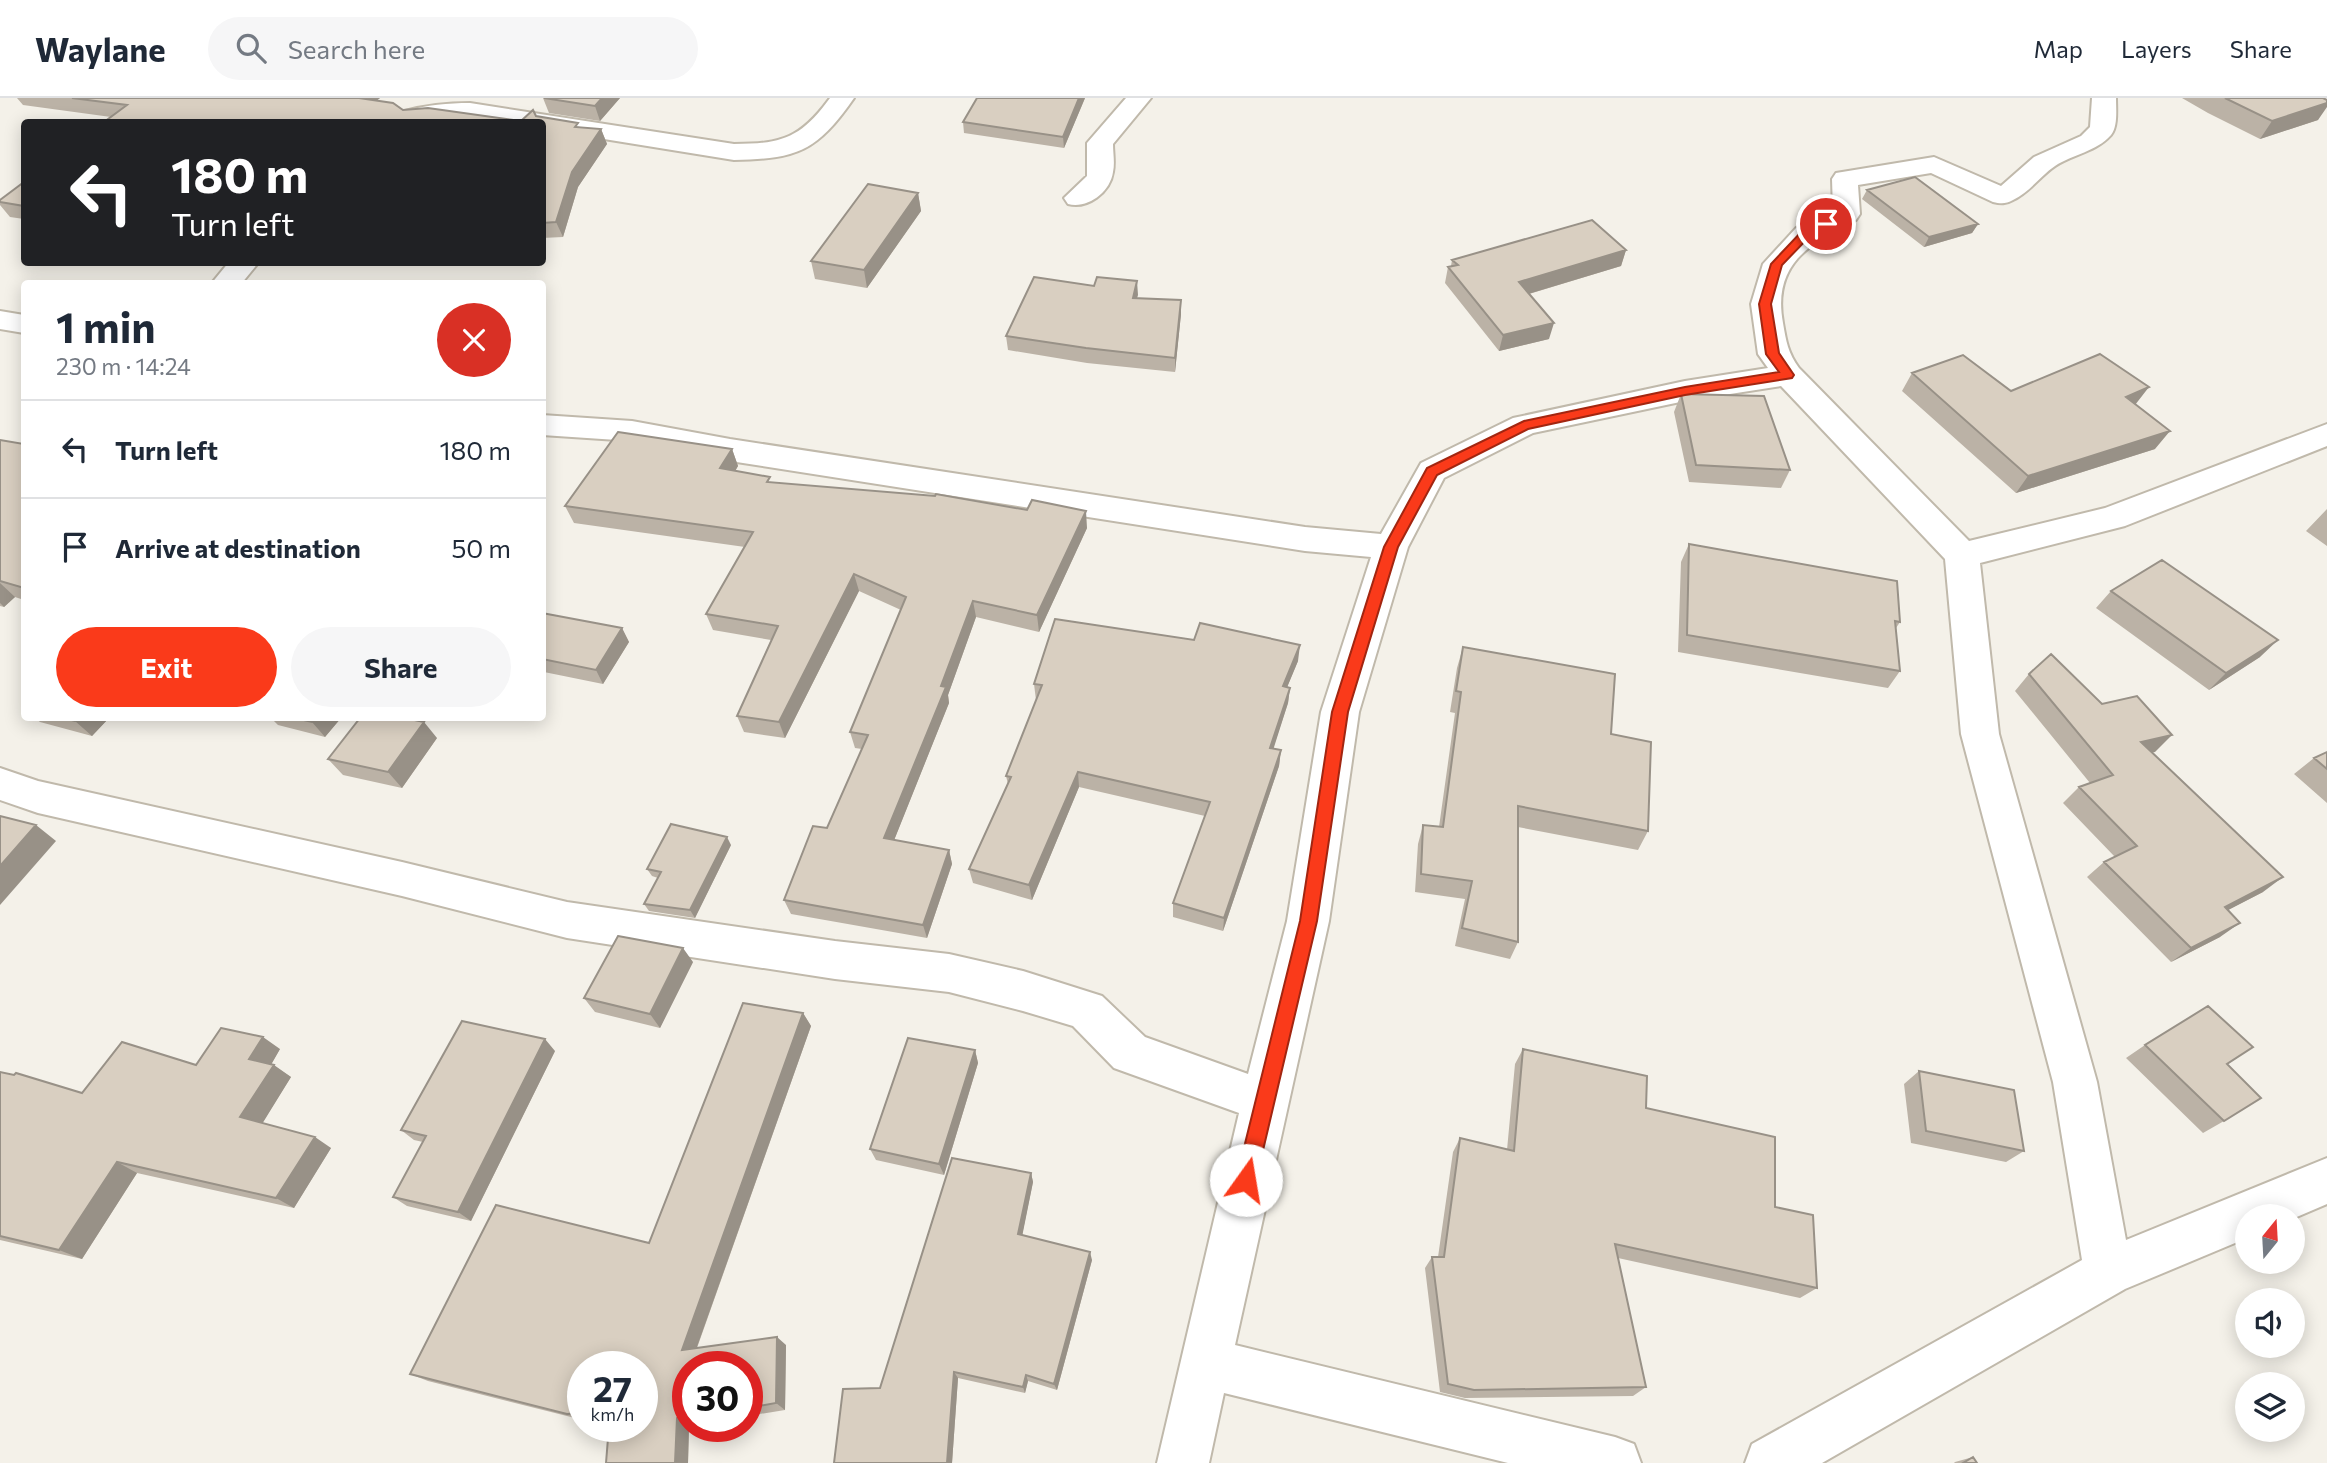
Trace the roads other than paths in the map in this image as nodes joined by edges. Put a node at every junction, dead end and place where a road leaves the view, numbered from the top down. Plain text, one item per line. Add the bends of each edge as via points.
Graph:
1 (436, 98) edge
2 (842, 98) edge
3 (1139, 98) edge
4 (2104, 98) edge
5 (408, 119) edge
6 (527, 119) edge
7 (546, 122) edge
8 (1077, 198) dead end
9 (241, 266) edge
10 (229, 280) edge
11 (0, 320) edge
12 (21, 324) edge
13 (1788, 375) junction
14 (546, 425) edge
15 (2327, 434) edge
16 (1391, 547) junction
17 (1962, 555) junction
18 (0, 784) edge
19 (1264, 1101) junction
20 (2327, 1181) edge
21 (2108, 1272) junction
22 (1205, 1363) junction
23 (1183, 1463) edge
24 (1615, 1463) edge
25 (1772, 1463) edge

1 - 5 street
2 - 7 street via 826,123 799,146 761,152 734,152
3 - 8 street via 1100,143 1101,174 1094,189
4 - 13 street via 2102,129 2090,141 2043,162 2001,196 1934,165 1844,179 1847,214 1806,234 1777,264 1765,304 1773,354
5 - 6 street via 446,110
9 - 10 street
11 - 12 street
13 - 16 street via 1524,425 1432,471
13 - 17 street
14 - 16 street via 632,431 1292,537
15 - 17 street via 2113,518
16 - 19 street via 1340,712 1308,921
17 - 21 street via 1980,734 2075,1082
18 - 19 street via 37,797 567,920 949,973 1023,991 1087,1010 1130,1054
19 - 22 street
20 - 21 street
21 - 25 street
22 - 23 street
22 - 24 street

